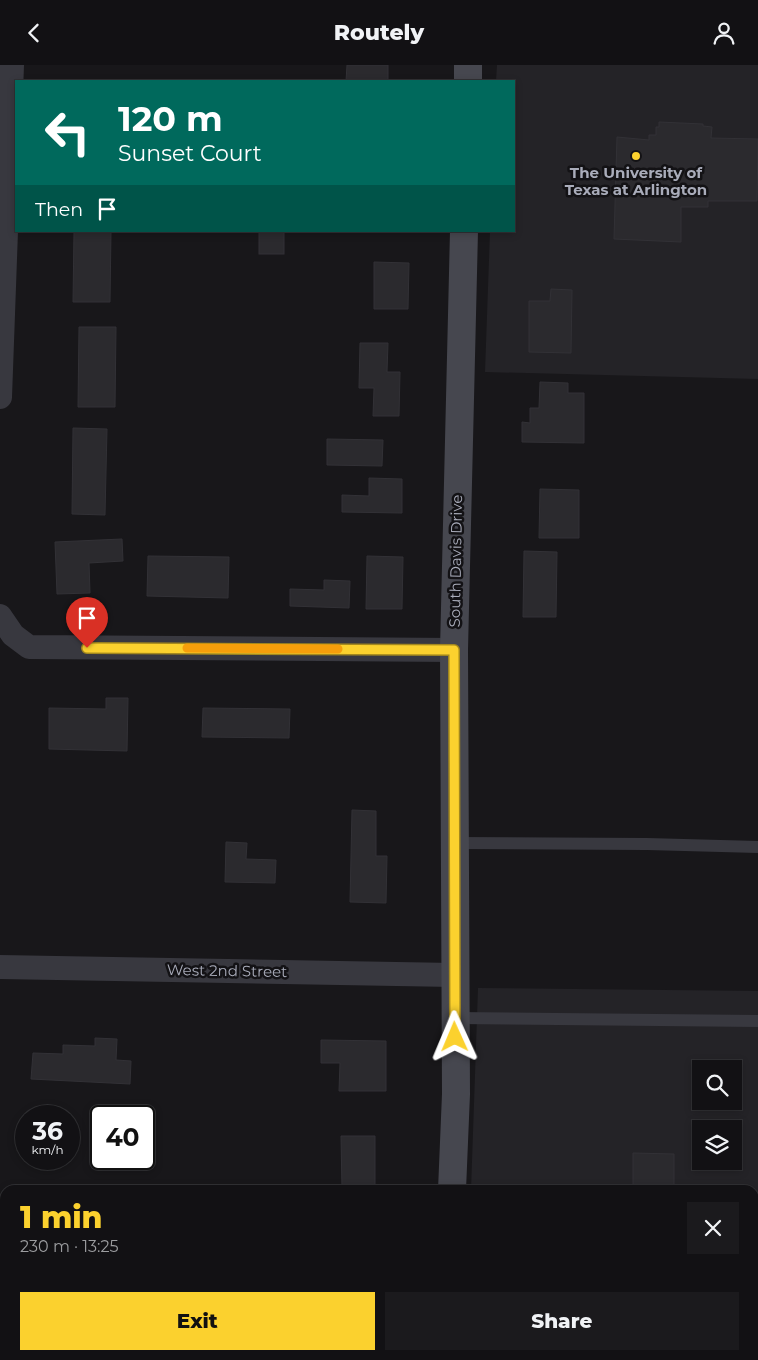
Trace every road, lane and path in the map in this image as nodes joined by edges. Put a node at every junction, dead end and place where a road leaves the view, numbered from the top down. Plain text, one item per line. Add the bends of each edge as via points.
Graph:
1 (12, 65) edge
2 (468, 65) edge
3 (468, 80) edge
4 (464, 232) edge
5 (0, 397) edge
6 (0, 616) edge
7 (454, 650) junction
8 (454, 843) junction
9 (758, 847) edge
10 (0, 967) edge
11 (454, 975) junction
12 (455, 1018) junction
13 (758, 1021) edge
14 (452, 1185) edge

1 - 5 street
2 - 3 street
4 - 7 street, South Davis Drive
6 - 7 street via 13,635 29,647
7 - 8 street, South Davis Drive
8 - 9 lane
8 - 11 street, South Davis Drive
10 - 11 street, West 2nd Street
11 - 12 street, South Davis Drive
12 - 13 lane
12 - 14 street, South Davis Drive

